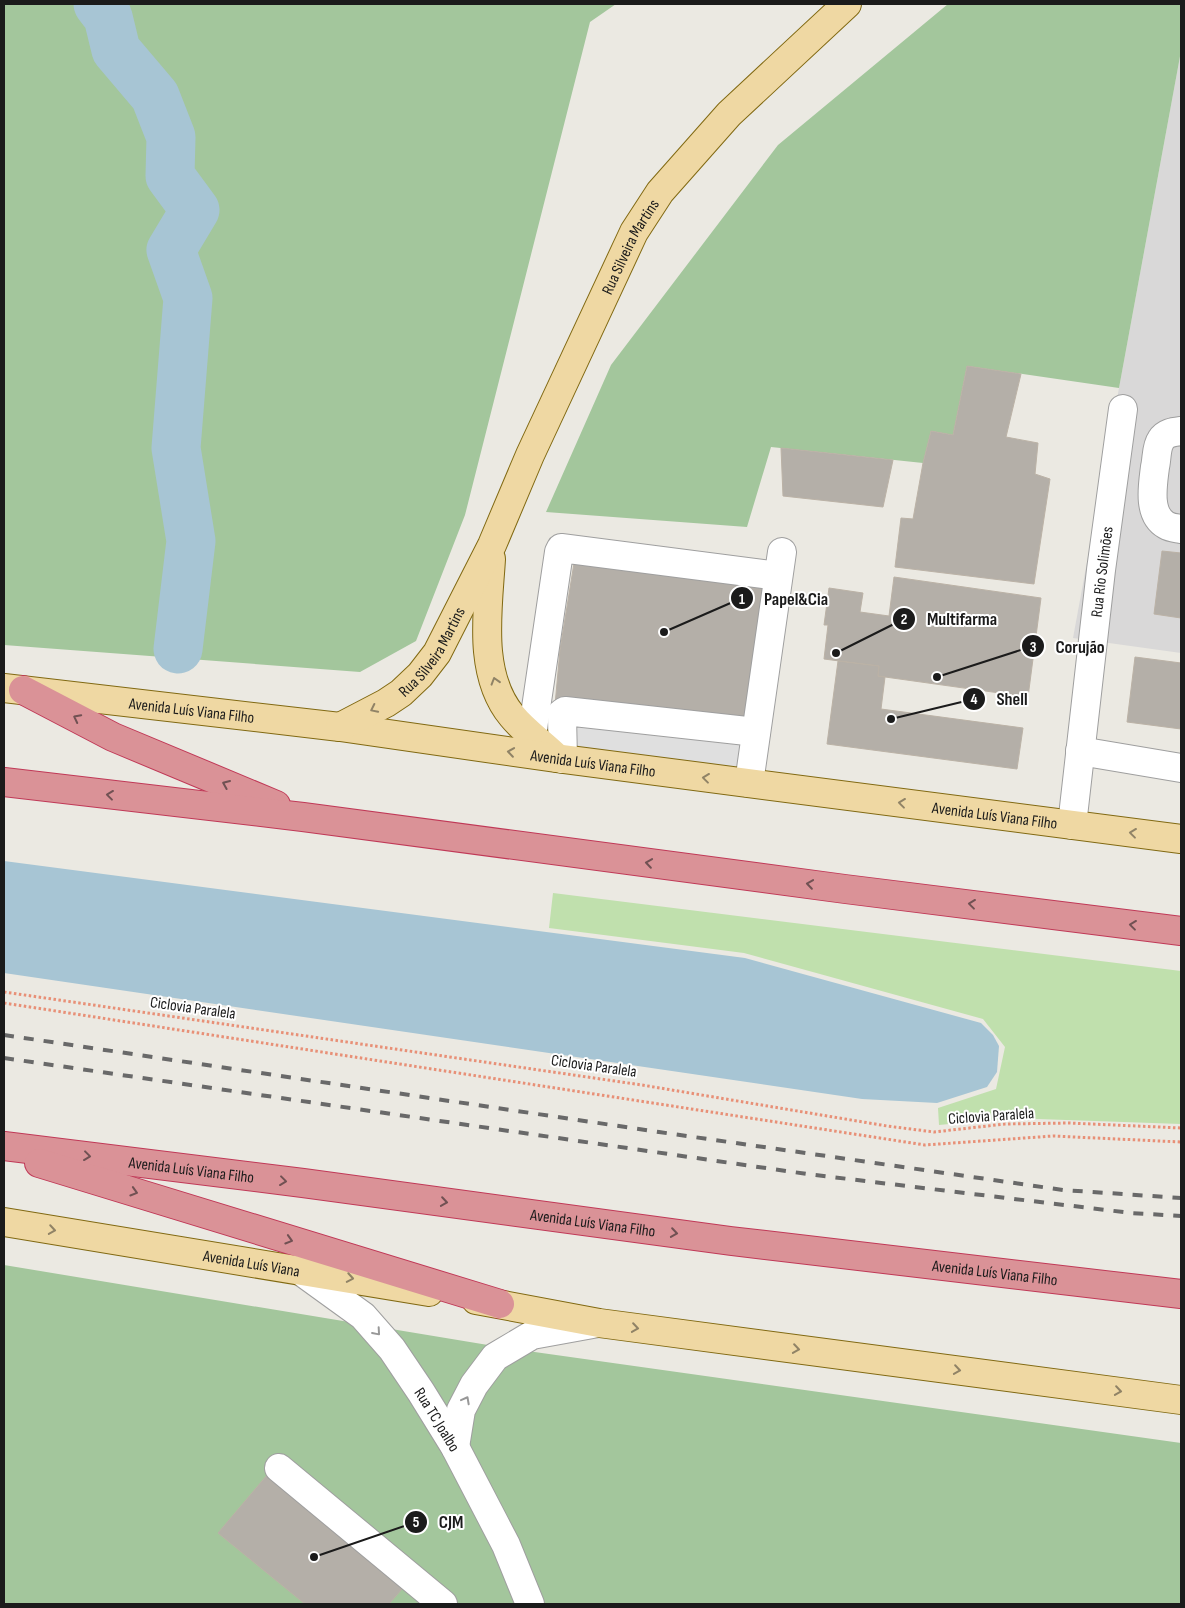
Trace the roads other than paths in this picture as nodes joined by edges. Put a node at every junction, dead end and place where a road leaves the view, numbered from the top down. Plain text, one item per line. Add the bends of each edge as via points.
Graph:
1 (847, 4) edge
2 (1123, 410) dead end
3 (1181, 431) edge
4 (1181, 529) edge
5 (492, 545) junction
6 (13, 689) edge
7 (340, 727) junction
8 (756, 732) junction
9 (532, 735) junction
10 (1080, 751) junction
11 (560, 759) junction
12 (1181, 768) edge
13 (4, 782) edge
14 (748, 783) junction
15 (303, 817) junction
16 (1072, 824) junction
17 (1181, 839) edge
18 (1181, 931) edge
19 (4, 1146) edge
20 (4, 1153) edge
21 (4, 1222) edge
22 (298, 1269) junction
23 (1181, 1294) edge
24 (500, 1304) junction
25 (599, 1323) junction
26 (1181, 1400) edge
27 (455, 1447) junction
28 (279, 1468) dead end
29 (440, 1603) edge
30 (530, 1604) edge

1 - 5 main road, Rua Silveira Martins via 722,121 660,192 634,232 530,455
2 - 10 street, Rua Rio Solimões
3 - 4 street via 1161,439 1152,500 1163,523
5 -> 7 main road, Rua Silveira Martins via 437,654 420,675 386,703
9 -> 5 main road, Rua Silveira Martins via 512,716 498,692 490,665 487,620
6 - 7 main road, Avenida Luís Viana Filho
15 -> 6 highway via 114,737
11 -> 7 main road, Avenida Luís Viana Filho
8 - 9 street via 780,564 562,548
8 - 11 street via 565,711 562,713
8 - 14 street
9 - 11 main road, Rua Silveira Martins
10 - 12 street
10 - 16 street, Rua Rio Solimões
14 -> 11 main road, Avenida Luís Viana Filho
15 -> 13 highway
16 -> 14 main road, Avenida Luís Viana Filho
18 -> 15 highway
17 -> 16 main road, Avenida Luís Viana Filho
19 -> 23 highway, Avenida Luís Viana Filho via 731,1241
20 -> 24 highway
21 -> 22 main road, Avenida Luís Viana
22 -> 24 main road, Avenida Luís Viana
22 -> 27 street, Rua TC Joalbo via 369,1322 397,1356
24 - 25 main road
25 -> 26 main road
27 -> 25 street via 460,1410 495,1357 532,1335
27 - 30 street, Rua TC Joalbo via 506,1545
28 - 29 street

